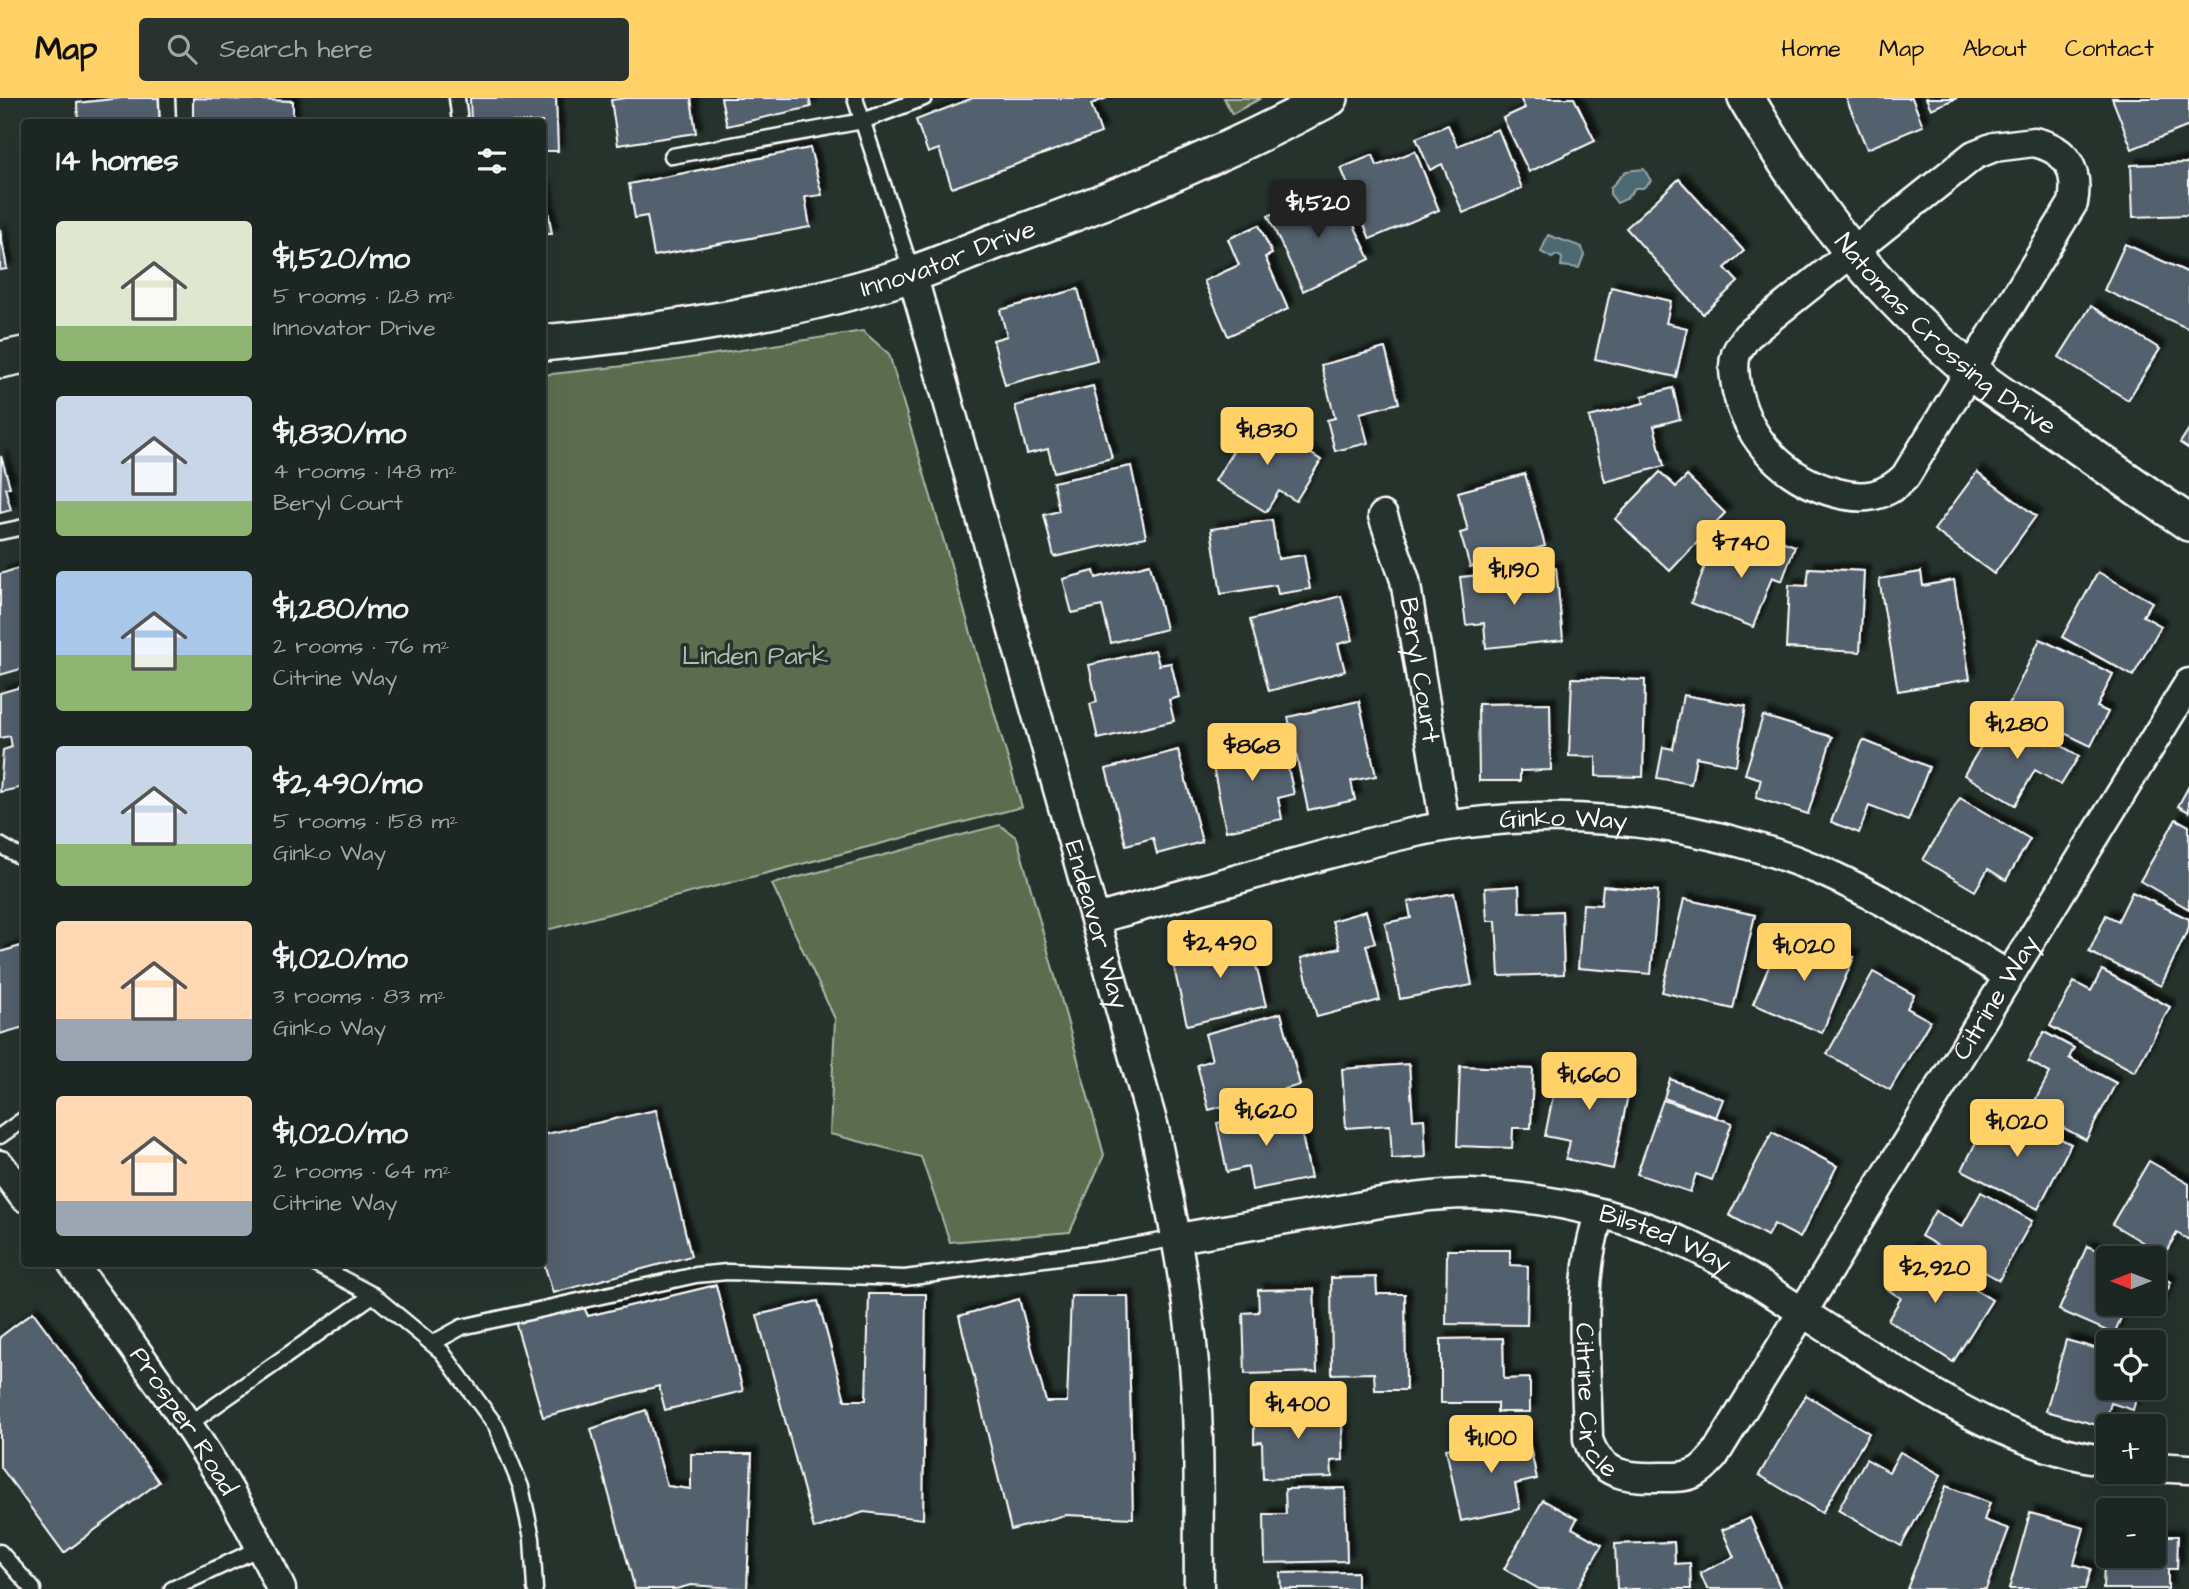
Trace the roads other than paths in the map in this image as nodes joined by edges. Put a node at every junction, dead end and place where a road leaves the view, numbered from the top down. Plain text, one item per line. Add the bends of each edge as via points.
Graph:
1 (167, 98) edge
2 (457, 98) edge
3 (855, 98) edge
4 (924, 98) edge
5 (1330, 98) edge
6 (1746, 98) edge
7 (168, 119) edge
8 (460, 119) edge
9 (863, 121) junction
10 (672, 156) dead end
11 (1850, 253) junction
12 (912, 274) junction
13 (546, 343) edge
14 (21, 356) edge
15 (0, 360) edge
16 (1970, 368) junction
17 (1383, 516) dead end
18 (2189, 523) edge
19 (21, 528) edge
20 (0, 532) edge
21 (2189, 683) edge
22 (1445, 826) junction
23 (0, 845) edge
24 (21, 857) edge
25 (1096, 919) junction
26 (2009, 976) junction
27 (21, 1121) edge
28 (0, 1136) edge
29 (0, 1165) edge
30 (21, 1193) edge
31 (1599, 1215) junction
32 (1178, 1238) junction
33 (75, 1267) edge
34 (321, 1267) edge
35 (373, 1295) junction
36 (1802, 1313) junction
37 (433, 1343) junction
38 (189, 1424) junction
39 (2096, 1458) edge
40 (2166, 1468) edge
41 (2189, 1469) edge
42 (262, 1547) junction
43 (0, 1552) edge
44 (33, 1589) edge
45 (172, 1589) edge
46 (281, 1589) edge
47 (536, 1589) edge
48 (1199, 1589) edge

1 - 7 lane
2 - 8 lane
3 - 9 lane
4 - 9 lane
5 - 12 street, Innovator Drive via 1188,168
6 - 11 street, Natomas Crossing Drive via 1778,152
9 - 10 lane
9 - 12 lane
11 - 16 street, Natomas Crossing Drive via 1911,318
11 - 16 street via 1974,155 1994,147 2034,142 2063,154 2076,185 2073,203
11 - 16 street via 1747,336 1736,355 1734,375 1741,409 1769,454 1817,488 1875,496 1894,488
12 - 13 street, Innovator Drive via 777,308
12 - 25 street, Endeavor Way
14 - 15 street
16 - 18 street, Natomas Crossing Drive
17 - 22 street, Beryl Court via 1405,580
19 - 20 lane
21 - 26 street, Citrine Way
22 - 25 street, Ginko Way via 1378,840
22 - 26 street, Ginko Way via 1548,817 1608,820 1753,847 1822,871 1889,903
23 - 24 lane
25 - 32 street, Endeavor Way via 1154,1128
26 - 36 street, Citrine Way
27 - 28 lane
29 - 30 street
31 - 32 street, Bilsted Way via 1586,1208 1528,1198 1468,1194 1399,1200
31 - 36 street, Bilsted Way via 1636,1223 1691,1246
31 - 36 street, Citrine Circle via 1586,1279 1588,1439 1591,1451 1614,1474 1685,1477 1699,1471 1714,1456
32 - 37 lane via 905,1278 696,1275 462,1327
32 - 48 street, Endeavor Way via 1198,1443
33 - 38 street, Prosper Road
34 - 35 lane
35 - 37 lane
35 - 38 lane
36 - 39 street, Bilsted Way via 1985,1422 2041,1444
37 - 47 lane via 496,1426 521,1487
38 - 42 street, Prosper Road
40 - 41 street
42 - 45 lane
42 - 46 street, Prosper Road
43 - 44 lane

